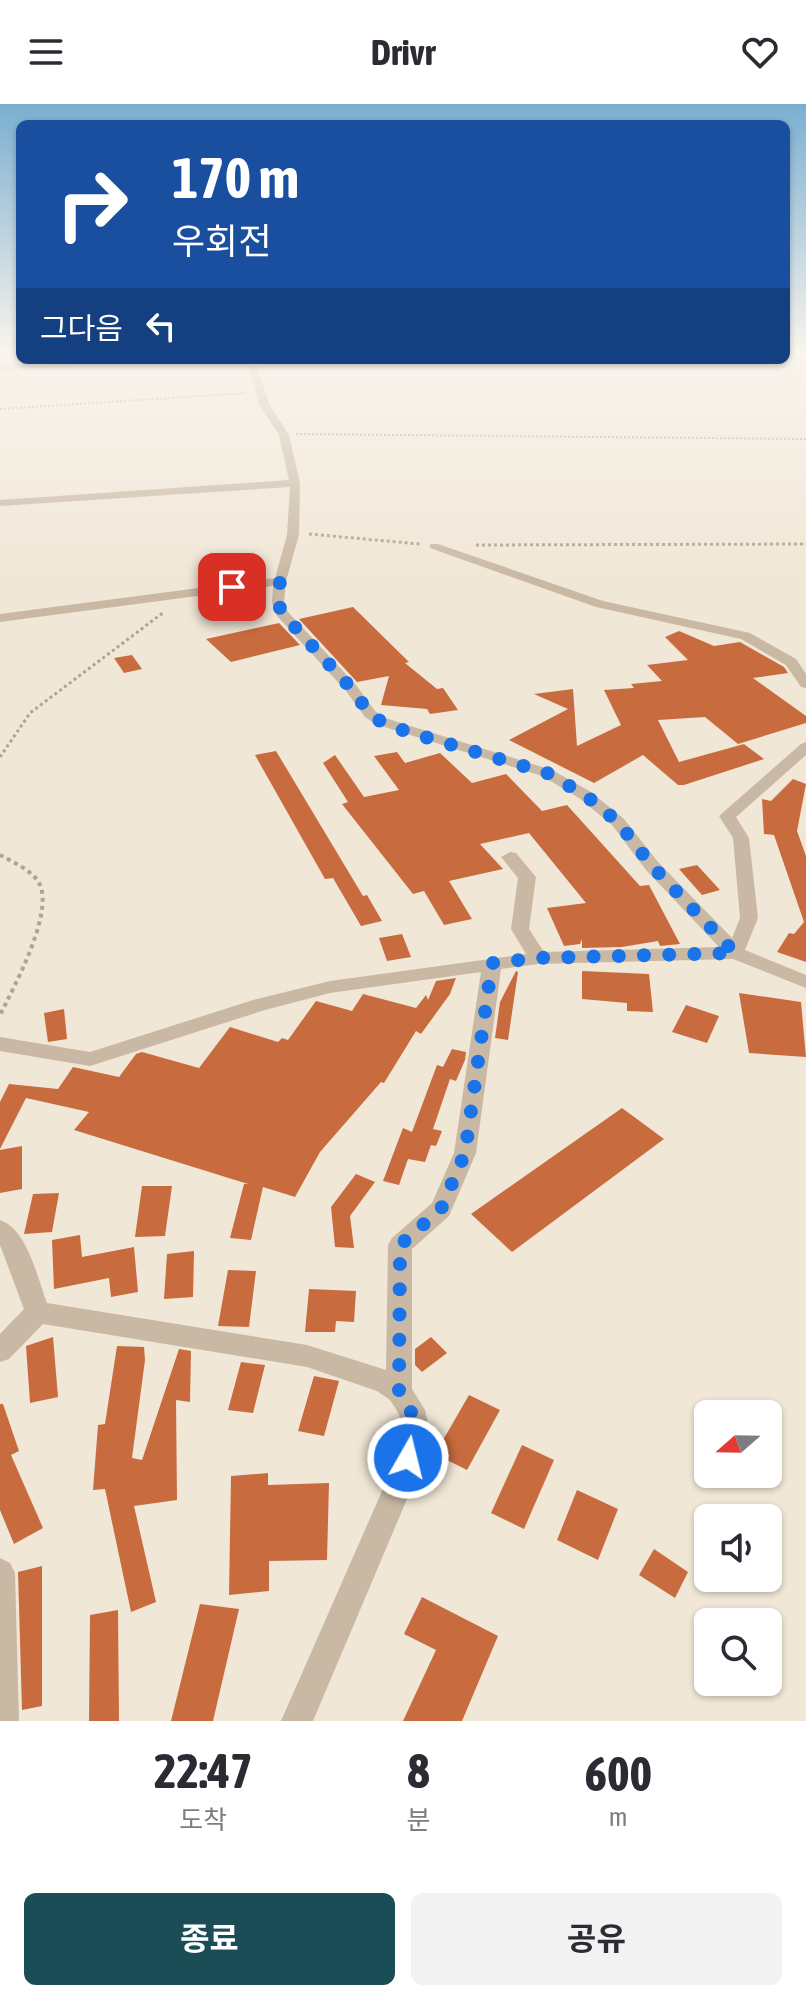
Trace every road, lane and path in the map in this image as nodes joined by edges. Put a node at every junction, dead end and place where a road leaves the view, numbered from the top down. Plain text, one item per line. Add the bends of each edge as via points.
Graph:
1 (279, 428) edge
2 (283, 434) junction
3 (806, 439) edge
4 (295, 483) junction
5 (0, 503) edge
6 (293, 533) junction
7 (806, 544) edge
8 (434, 546) junction
9 (280, 581) junction
10 (184, 594) junction
11 (0, 618) edge
12 (806, 684) edge
13 (806, 747) edge
14 (0, 757) edge
15 (0, 855) edge
16 (510, 857) dead end
17 (735, 953) junction
18 (538, 958) junction
19 (492, 963) junction
20 (806, 982) edge
21 (0, 1015) edge
22 (2, 1050) edge
23 (0, 1230) edge
24 (38, 1312) junction
25 (0, 1351) edge
26 (399, 1392) junction
27 (0, 1573) edge
28 (3, 1721) edge
29 (297, 1721) edge

1 - 2 street
2 - 3 path
2 - 4 street
4 - 5 street
4 - 6 street
6 - 8 path
6 - 9 street
7 - 8 path
8 - 12 street via 600,604 745,636 791,662
9 - 10 street
9 - 17 street via 282,613 370,714 405,731 547,773 576,789 618,822
10 - 11 street
10 - 14 path via 30,713
13 - 17 street via 727,816 741,838 749,918
15 - 21 path via 40,883 43,896
16 - 18 street via 527,877 520,929
17 - 18 street
17 - 20 street
18 - 19 street
19 - 22 street via 330,987 90,1059
19 - 26 street via 465,1153 441,1209 400,1245
23 - 24 street via 10,1240
24 - 25 street
24 - 26 street via 307,1356 386,1382
26 - 29 street via 412,1410 416,1433 404,1473
27 - 28 street

